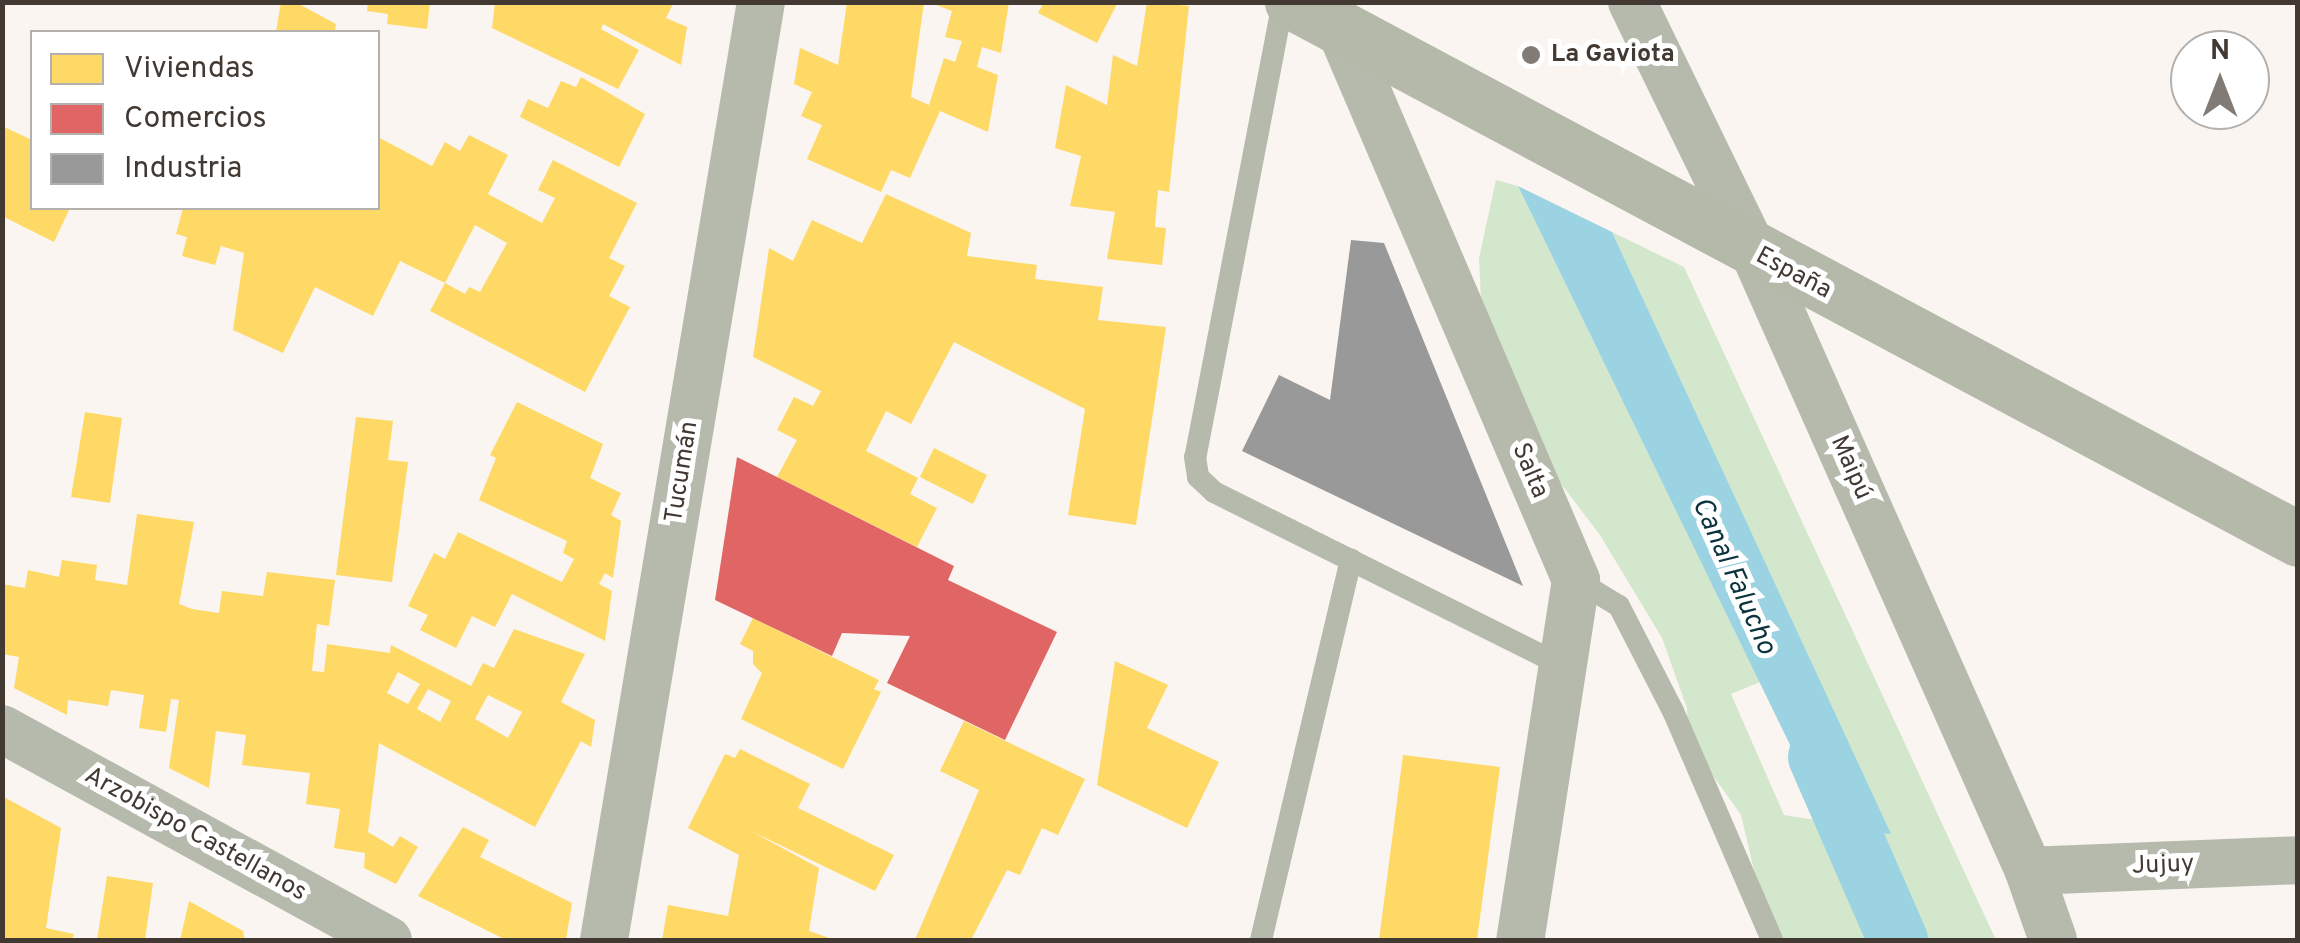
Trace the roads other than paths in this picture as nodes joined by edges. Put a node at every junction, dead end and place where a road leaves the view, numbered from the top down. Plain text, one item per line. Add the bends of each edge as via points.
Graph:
1 (761, 2) edge
2 (1283, 2) edge
3 (1632, 2) edge
4 (1316, 14) edge
5 (1755, 254) junction
6 (2298, 539) edge
7 (1351, 560) junction
8 (1576, 580) junction
9 (1563, 666) junction
10 (2, 729) edge
11 (2298, 860) edge
12 (2029, 870) junction
13 (388, 940) edge
14 (604, 940) edge
15 (1261, 940) edge
16 (1520, 940) edge
17 (1772, 940) edge
18 (2053, 940) edge

1 - 14 street, Tucumán
2 - 7 lane via 1195,457 1198,476 1214,492
3 - 5 street, Maipú
4 - 5 street, España
4 - 8 street, Salta
5 - 6 street, España
5 - 12 street, Maipú
7 - 9 lane
7 - 15 lane
8 - 9 street
8 - 17 lane via 1619,606
9 - 16 street
10 - 13 street, Arzobispo Castellanos
11 - 12 street, Jujuy
12 - 18 street, Maipú

